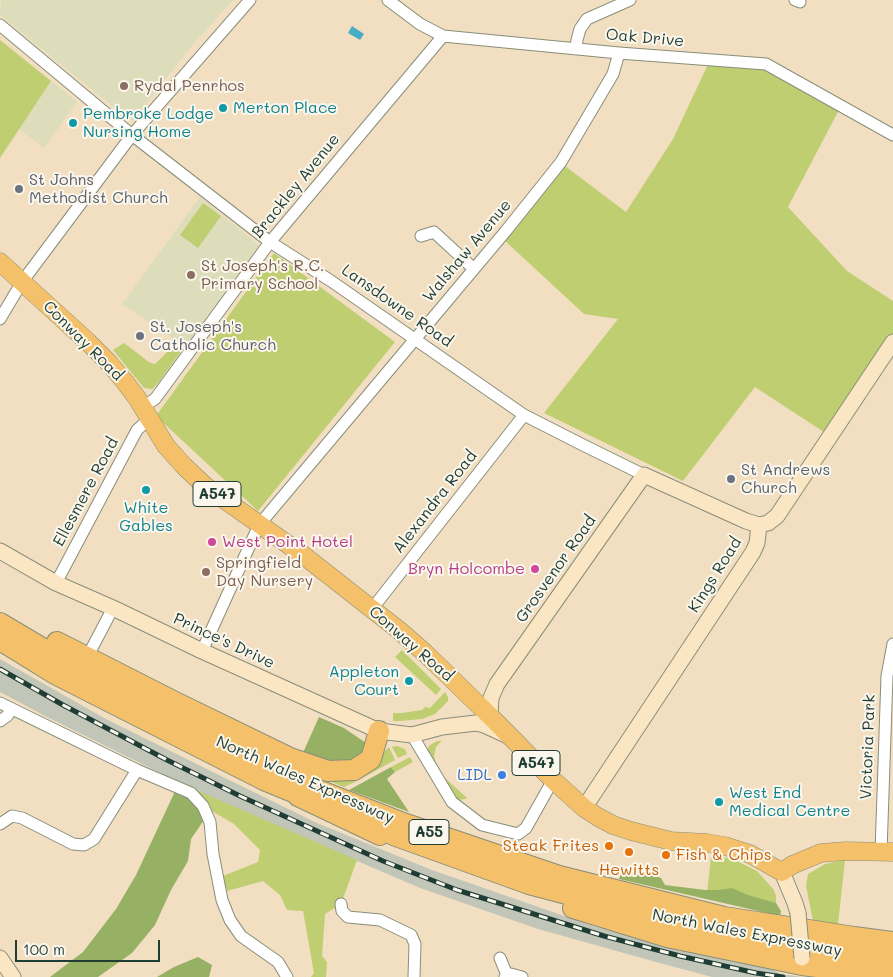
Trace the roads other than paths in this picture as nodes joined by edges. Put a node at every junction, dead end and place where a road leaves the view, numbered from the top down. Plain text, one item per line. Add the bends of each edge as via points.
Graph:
1 (250, 0) edge
2 (388, 0) edge
3 (630, 0) edge
4 (0, 25) edge
5 (443, 36) junction
6 (576, 49) junction
7 (619, 53) junction
8 (132, 135) junction
9 (893, 135) edge
10 (421, 236) dead end
11 (270, 242) junction
12 (0, 262) edge
13 (474, 269) junction
14 (22, 282) junction
15 (0, 319) edge
16 (414, 339) junction
17 (893, 342) edge
18 (146, 413) junction
19 (524, 415) junction
20 (644, 475) junction
21 (259, 525) junction
22 (759, 525) junction
23 (0, 550) edge
24 (56, 583) junction
25 (113, 608) junction
26 (372, 609) junction
27 (0, 613) edge
28 (0, 623) edge
29 (0, 640) edge
30 (893, 644) edge
31 (92, 648) dead end
32 (202, 651) junction
33 (497, 684) junction
34 (466, 693) junction
35 (0, 703) edge
36 (12, 709) junction
37 (490, 716) junction
38 (0, 721) edge
39 (442, 727) junction
40 (379, 731) junction
41 (412, 735) junction
42 (511, 738) junction
43 (137, 770) junction
44 (264, 780) junction
45 (553, 780) junction
46 (584, 808) junction
47 (0, 824) edge
48 (887, 852) edge
49 (782, 872) junction
50 (342, 904) dead end
51 (893, 942) edge
52 (0, 958) edge
53 (500, 958) dead end
54 (893, 958) edge
55 (806, 970) edge
56 (506, 976) edge
57 (13, 977) edge
58 (287, 977) edge
59 (414, 977) edge
60 (522, 977) edge
61 (892, 977) edge

1 - 8 street
2 - 5 street, Oak Drive via 420,24
3 - 6 street via 587,20 580,29
4 - 8 street, Lansdowne Road
5 - 6 street, Oak Drive
5 - 11 street, Brackley Avenue
6 - 7 street, Oak Drive
7 - 9 street, Oak Drive via 766,64
7 - 13 street, Walshaw Avenue via 613,74 561,162
8 - 11 street, Lansdowne Road
8 - 14 street
10 - 13 street via 434,232
11 - 16 street, Lansdowne Road
11 - 18 street, Brackley Avenue
12 - 14 main road, Conway Road / A547
13 - 16 street, Walshaw Avenue
14 - 15 street
14 - 18 main road, Conway Road / A547 via 109,363
16 - 19 street, Lansdowne Road
16 - 21 street, Walshaw Avenue
17 - 22 main road, Kings Road via 777,516
18 - 21 main road, Conway Road / A547 via 166,446 184,466 205,486
18 - 24 street, Ellesmere Road
19 - 20 street, Lansdowne Road
19 - 26 street, Alexandra Road
20 - 22 main road, Lansdowne Road
20 - 33 main road, Grosvenor Road
21 - 26 main road, Conway Road / A547
21 - 32 street, Walshaw Avenue
22 - 46 main road, Kings Road via 753,552
23 - 24 main road, Prince's Drive
24 - 25 main road, Prince's Drive
25 - 31 street
25 - 32 main road, Prince's Drive
26 - 34 main road, Conway Road / A547
27 - 40 highway via 282,754 328,771 354,770 371,758
28 - 51 highway, North Wales Expressway / A55 via 64,661 228,747 403,823 559,876 724,917
29 - 44 highway, North Wales Expressway / A55 via 55,674
30 - 48 street, Victoria Park via 886,676
32 - 40 main road, Prince's Drive
33 - 34 main road via 488,691
33 - 37 main road, Grosvenor Road via 491,698
34 - 37 main road, Conway Road / A547
35 - 36 street
36 - 38 street
36 - 43 street
37 - 39 main road, Prince's Drive via 470,712
37 - 42 main road, Conway Road / A547
39 - 41 main road, Prince's Drive
39 - 42 main road, Prince's Drive via 476,722
40 - 41 main road, Prince's Drive
41 - 45 street via 452,802 482,825 518,834 526,828
42 - 45 main road, Conway Road / A547
43 - 47 street via 94,839 84,845 73,844 22,818 12,816
43 - 58 street via 191,793 203,806 210,822 212,854 222,900 230,920 241,936 278,962
44 - 54 highway, North Wales Expressway / A55 via 396,836 529,884 685,924
44 - 55 highway via 397,843 519,892 667,937
45 - 46 main road, Conway Road / A547
46 - 49 main road, Conway Road / A547 via 613,825 649,836 671,841 707,842 750,854
48 - 49 main road via 821,854
49 - 55 main road, bridge via 798,914
50 - 59 street via 342,911 348,917 380,920 411,935 416,944
52 - 57 main road
53 - 56 street
55 - 61 highway
56 - 60 street

